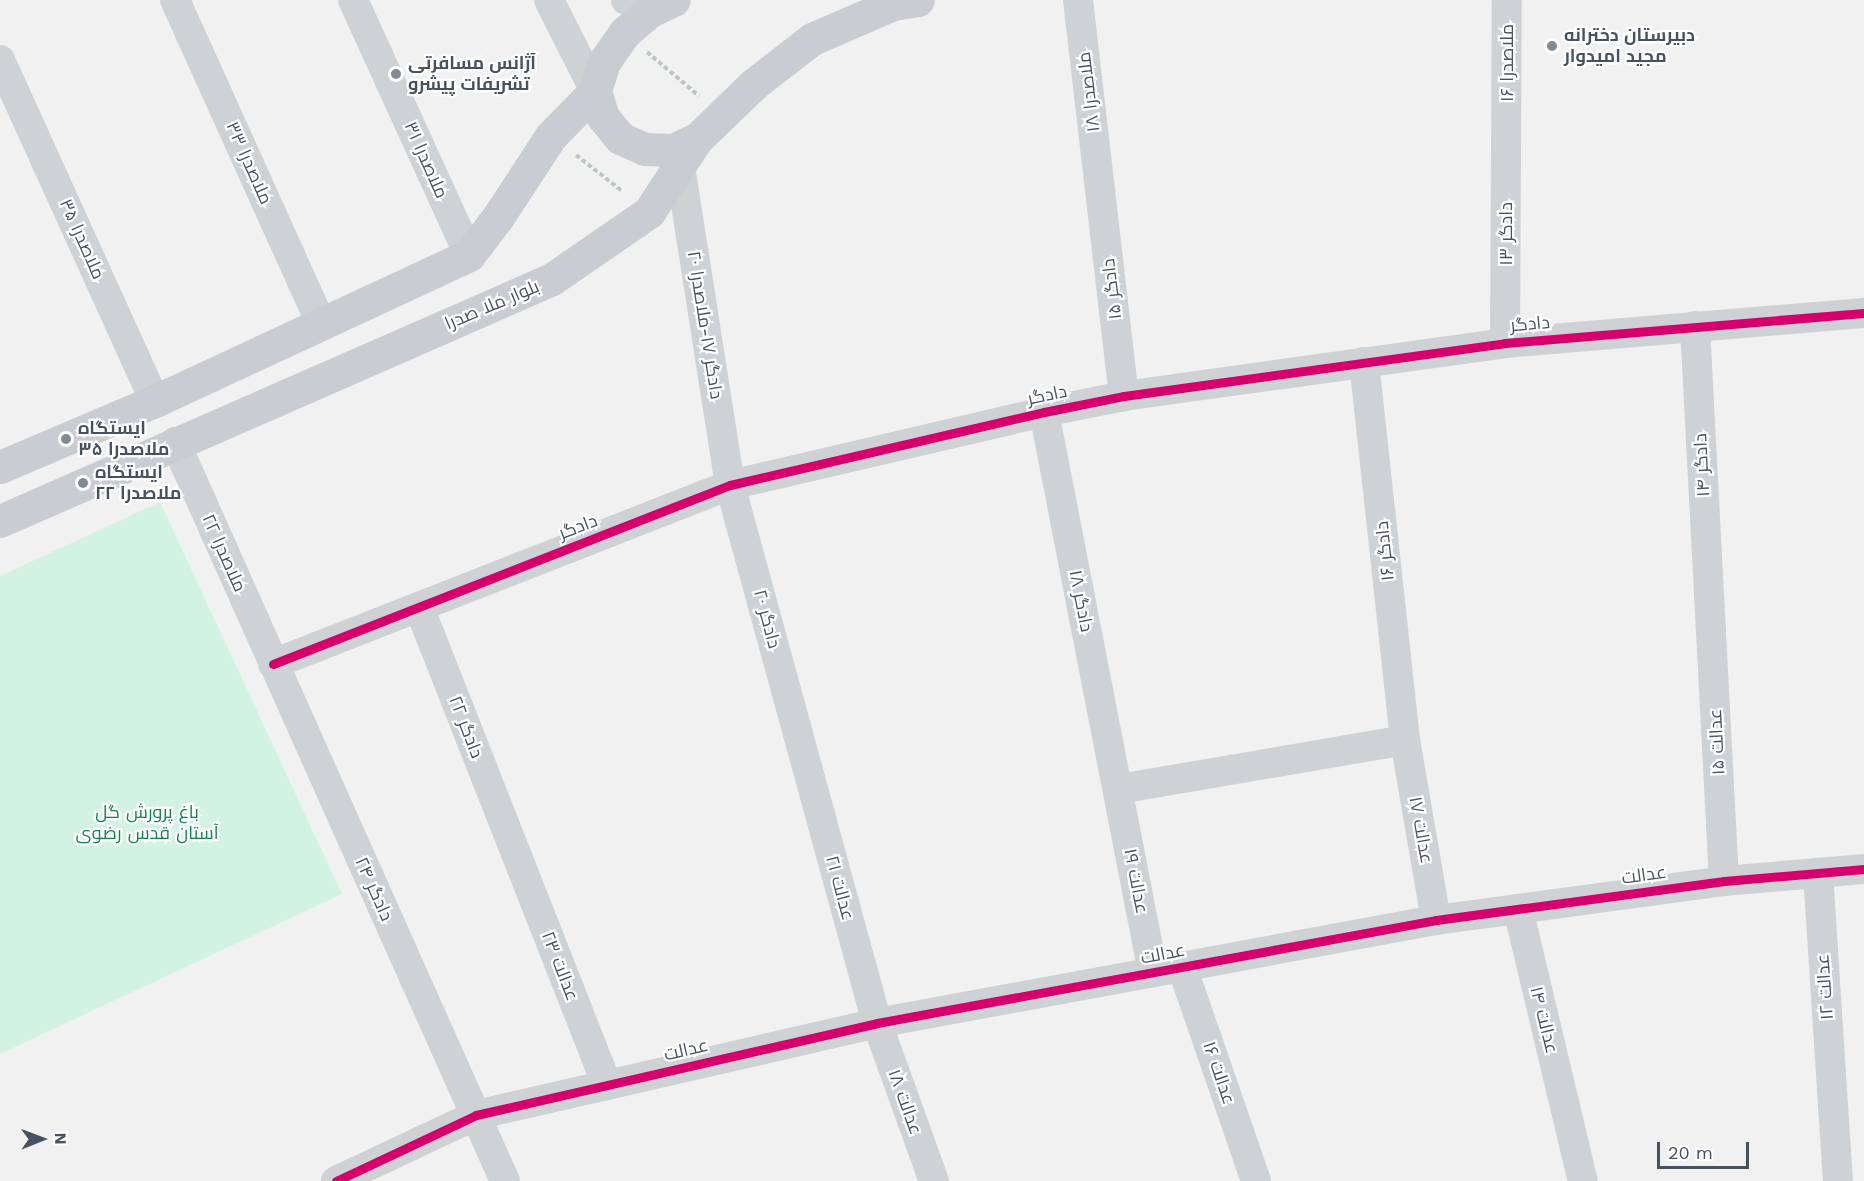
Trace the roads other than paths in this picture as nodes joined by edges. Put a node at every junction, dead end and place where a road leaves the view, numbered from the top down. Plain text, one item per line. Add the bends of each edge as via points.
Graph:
1 (352, 0) edge
2 (549, 0) edge
3 (918, 0) edge
4 (1078, 0) edge
5 (1507, 0) edge
6 (176, 1) edge
7 (650, 4) edge
8 (4, 69) edge
9 (595, 91) junction
10 (1506, 126) joint
11 (697, 139) junction
12 (680, 166) junction
13 (1100, 183) joint
14 (469, 255) junction
15 (1864, 313) edge
16 (321, 324) junction
17 (1695, 326) junction
18 (1505, 343) junction
19 (1364, 362) junction
20 (1124, 396) junction
21 (155, 401) junction
22 (1044, 412) junction
23 (175, 442) junction
24 (0, 467) edge
25 (730, 485) junction
26 (0, 521) edge
27 (1709, 604) joint
28 (419, 607) junction
29 (273, 664) junction
30 (1405, 740) junction
31 (803, 753) joint
32 (1119, 789) junction
33 (513, 846) joint
34 (1864, 869) edge
35 (1818, 873) junction
36 (1724, 881) junction
37 (1518, 909) junction
38 (1436, 920) junction
39 (1182, 967) junction
40 (1153, 973) junction
41 (877, 1023) junction
42 (607, 1085) junction
43 (476, 1114) junction
44 (1256, 1180) edge
45 (336, 1181) edge
46 (505, 1181) edge
47 (934, 1181) edge
48 (1583, 1181) edge
49 (1838, 1181) edge

1 - 14 street, ملاصدرا ۳۱
2 - 9 street
3 - 11 main road, بلوار ملا صدرا via 892,4 812,39 754,84
4 - 13 street, ملاصدرا ۱۸
5 - 10 street, ملاصدرا ۱۶
6 - 16 street, ملاصدرا ۳۳
7 - 9 main road via 604,62
8 - 21 street, ملاصدرا ۳۵
9 - 11 main road via 603,117 621,138 645,149 673,150
9 - 14 main road via 551,136
10 - 18 street, دادگر ۱۳
11 - 12 main road, بلوار ملا صدرا
12 - 23 main road, بلوار ملا صدرا via 649,212 552,279
12 - 25 street, دادگر ۱۷-ملاصدرا ۲۰
13 - 20 street, دادگر ۱۵
14 - 16 main road
15 - 17 street, دادگر
16 - 21 main road
17 - 18 street, دادگر
17 - 27 street, دادگر ۱۴
18 - 19 street, دادگر
19 - 20 street, دادگر
19 - 30 street, دادگر ۱۶
20 - 22 street, دادگر
21 - 23 main road
21 - 24 main road
22 - 25 street, دادگر
22 - 32 street, دادگر ۱۸
23 - 26 main road, بلوار ملا صدرا
23 - 29 street, ملاصدرا ۲۲
25 - 28 street, دادگر
25 - 31 street, دادگر ۲۰
27 - 36 street, عدالت ۱۵
28 - 29 street, دادگر
28 - 33 street, دادگر ۲۲
29 - 43 street, دادگر ۲۴
30 - 32 street
30 - 38 street, عدالت ۱۷
31 - 41 street, عدالت ۲۱
32 - 40 street, عدالت ۱۹
33 - 42 street, عدالت ۲۳
34 - 35 street, عدالت
35 - 36 street, عدالت
35 - 49 street, عدالت ۱۲
36 - 37 street, عدالت
37 - 38 street, عدالت
37 - 48 street, عدالت ۱۴
38 - 39 street, عدالت
39 - 40 street, عدالت
39 - 44 street, عدالت ۱۶
40 - 41 street, عدالت
41 - 42 street, عدالت
41 - 47 street, عدالت ۱۸
42 - 43 street, عدالت
43 - 45 street, عدالت
43 - 46 street, دادگر ۲۴

